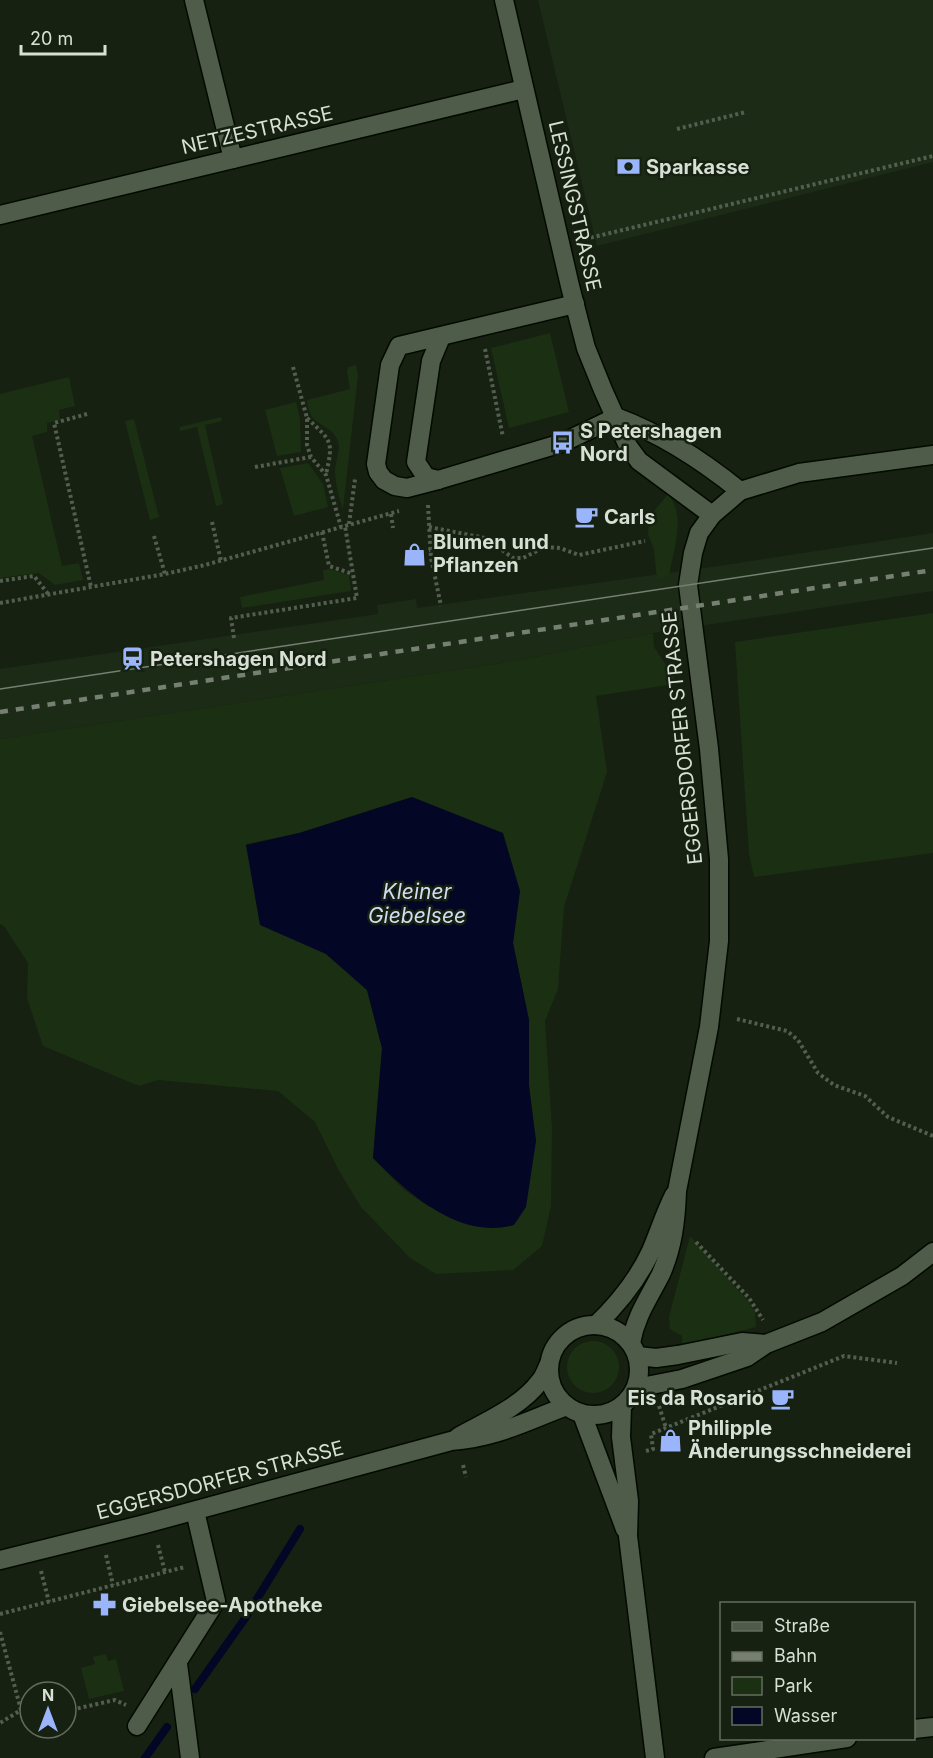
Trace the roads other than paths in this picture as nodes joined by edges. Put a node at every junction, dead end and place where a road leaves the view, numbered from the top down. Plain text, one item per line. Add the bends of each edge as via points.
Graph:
1 (194, 0) edge
2 (504, 0) edge
3 (524, 89) junction
4 (233, 159) junction
5 (0, 214) edge
6 (575, 304) junction
7 (441, 336) junction
8 (616, 417) junction
9 (933, 455) edge
10 (438, 480) junction
11 (740, 491) junction
12 (712, 515) junction
13 (677, 1191) junction
14 (933, 1252) edge
15 (596, 1325) junction
16 (769, 1343) junction
17 (634, 1349) junction
18 (549, 1362) junction
19 (636, 1388) junction
20 (622, 1406) junction
21 (575, 1410) junction
22 (451, 1441) junction
23 (195, 1511) junction
24 (628, 1536) junction
25 (0, 1560) edge
26 (178, 1664) junction
27 (141, 1720) road end
28 (933, 1727) edge
29 (915, 1730) edge
30 (834, 1740) edge
31 (190, 1758) edge
32 (655, 1758) edge
33 (714, 1758) edge

1 - 4 street
2 - 3 street, LESSINGSTRASSE
3 - 4 street, NETZESTRASSE
3 - 6 street, LESSINGSTRASSE
4 - 5 street, NETZESTRASSE
6 - 7 street
6 - 8 street, LESSINGSTRASSE via 590,358
7 - 10 street via 431,361 416,462 426,477
7 - 10 street via 399,346 390,365 376,464 384,480 395,486 407,488
8 - 10 street via 562,443
8 - 11 street via 660,437
8 - 12 street, LESSINGSTRASSE via 639,461
9 - 11 street, EGGERSDORFER STRASSE via 799,473
11 - 12 street, EGGERSDORFER STRASSE
12 - 13 street, EGGERSDORFER STRASSE via 699,533 688,585 719,859 719,941 709,1027
13 - 15 street, EGGERSDORFER STRASSE via 632,1282
13 - 17 street, EGGERSDORFER STRASSE via 672,1244 661,1274 640,1310
14 - 16 street via 822,1322
15 - 17 street via 615,1330
15 - 18 street via 565,1335
16 - 17 street via 742,1342 656,1358
16 - 19 street via 747,1357 716,1368
17 - 19 street via 640,1369
18 - 21 street via 554,1392
18 - 22 street, EGGERSDORFER STRASSE via 542,1380 528,1394
19 - 20 street
20 - 21 street via 603,1415
20 - 24 street
21 - 22 street, EGGERSDORFER STRASSE via 475,1439
21 - 24 street
22 - 23 street, EGGERSDORFER STRASSE
23 - 25 street, EGGERSDORFER STRASSE
23 - 26 street via 216,1601
24 - 32 street
26 - 27 street
26 - 31 street
28 - 29 street
30 - 33 street

